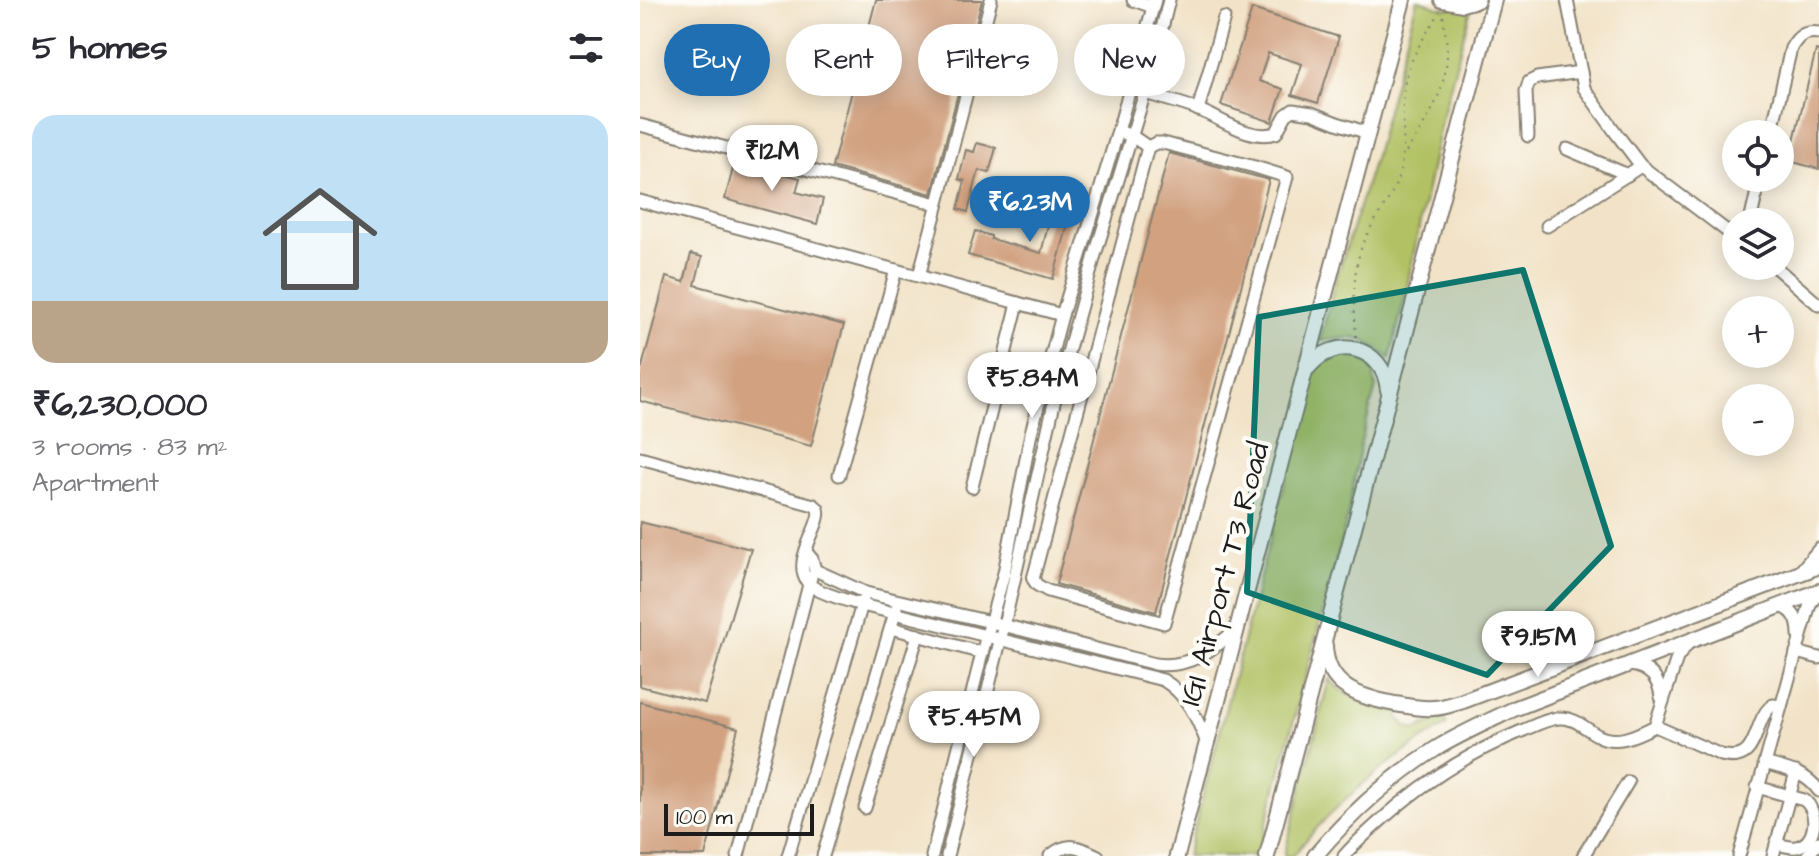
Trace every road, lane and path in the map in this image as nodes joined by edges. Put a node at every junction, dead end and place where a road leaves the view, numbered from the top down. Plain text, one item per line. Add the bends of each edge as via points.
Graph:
1 (991, 0) edge
2 (1133, 0) edge
3 (1169, 0) edge
4 (1403, 0) edge
5 (1442, 0) edge
6 (1477, 0) edge
7 (1494, 0) edge
8 (1567, 0) edge
9 (1154, 4) edge
10 (1224, 18) dead end
11 (1163, 24) edge
12 (1819, 33) edge
13 (1581, 72) junction
14 (1144, 96) edge
15 (1154, 96) edge
16 (1198, 110) junction
17 (1774, 120) edge
18 (640, 125) edge
19 (1118, 131) junction
20 (1368, 133) junction
21 (1132, 136) junction
22 (1528, 136) dead end
23 (1148, 147) junction
24 (1567, 149) dead end
25 (1403, 156) junction
26 (1641, 166) junction
27 (1628, 175) junction
28 (640, 201) edge
29 (937, 204) junction
30 (1547, 226) dead end
31 (1722, 227) edge
32 (896, 270) junction
33 (919, 276) junction
34 (1790, 280) edge
35 (1018, 303) junction
36 (1819, 305) edge
37 (1062, 315) junction
38 (1356, 338) dead end
39 (1303, 379) junction
40 (1387, 401) junction
41 (640, 458) edge
42 (839, 475) dead end
43 (972, 487) dead end
44 (1819, 549) edge
45 (806, 552) junction
46 (1819, 566) edge
47 (815, 570) junction
48 (1016, 575) junction
49 (1796, 575) junction
50 (1033, 579) junction
51 (808, 583) junction
52 (1819, 591) edge
53 (866, 593) junction
54 (898, 600) junction
55 (862, 605) junction
56 (1778, 606) junction
57 (895, 614) junction
58 (991, 622) junction
59 (1004, 625) junction
60 (892, 628) junction
61 (1237, 629) junction
62 (918, 635) junction
63 (986, 637) junction
64 (1325, 637) junction
65 (1001, 640) junction
66 (1691, 640) junction
67 (1798, 648) junction
68 (982, 653) junction
69 (1819, 658) edge
70 (1621, 666) junction
71 (1661, 706) junction
72 (1781, 706) junction
73 (1655, 726) junction
74 (1207, 743) junction
75 (1764, 763) junction
76 (1796, 772) junction
77 (1628, 782) dead end
78 (1757, 787) junction
79 (1819, 791) edge
80 (1789, 796) junction
81 (865, 808) dead end
82 (1819, 842) edge
83 (1776, 844) junction
84 (738, 856) edge
85 (788, 856) edge
86 (823, 856) edge
87 (932, 856) edge
88 (947, 856) edge
89 (1050, 856) edge
90 (1098, 856) edge
91 (1177, 856) edge
92 (1267, 856) edge
93 (1315, 856) edge
94 (1344, 856) edge
95 (1583, 856) edge
96 (1739, 856) edge
97 (1773, 856) edge
98 (1807, 856) edge

1 - 29 street
2 - 9 street
3 - 11 street
4 - 20 main road, IGI Airport T3 Road
5 - 6 main road
7 - 40 main road
8 - 13 street
9 - 19 street
10 - 16 street
12 - 17 street via 1803,33 1791,48
13 - 22 street via 1529,82
13 - 26 street via 1584,88
14 - 21 street
15 - 16 street
16 - 20 street via 1252,134 1276,133 1293,110
18 - 29 street
19 - 21 street
19 - 37 street
20 - 39 main road, IGI Airport T3 Road
21 - 23 street
21 - 48 street via 1054,403
23 - 50 street
23 - 50 street via 1163,143 1287,177 1164,623 1048,591
24 - 27 street
25 - 25 path via 1406,78 1418,45 1443,8 1444,78 1431,113
25 - 38 path via 1396,186 1369,230 1356,265
26 - 27 street
26 - 31 street
27 - 30 street
28 - 32 street
29 - 33 street
32 - 33 street
32 - 42 street
33 - 35 street
34 - 36 street
35 - 37 street
35 - 43 street
37 - 58 street
39 - 40 main road via 1320,355 1334,349 1363,351 1384,372
39 - 61 main road, IGI Airport T3 Road
40 - 64 main road
41 - 45 street via 814,505 818,516
44 - 49 street
45 - 47 street
45 - 51 street
46 - 49 main road
47 - 51 street
47 - 53 street
48 - 50 street
48 - 59 street
49 - 64 main road via 1434,708 1373,700 1347,688 1331,672
51 - 55 street
51 - 84 street
52 - 56 main road
52 - 67 street
53 - 54 street
53 - 55 street
54 - 57 street
54 - 58 street
55 - 57 street
55 - 85 street
56 - 66 main road
56 - 67 street via 1795,617
57 - 60 street
57 - 63 street
58 - 59 street
58 - 63 street
59 - 61 street via 1166,665 1206,654
59 - 65 street
60 - 62 street
60 - 86 street
61 - 74 main road, IGI Airport T3 Road
62 - 68 street
62 - 81 street
63 - 65 street
63 - 68 street
64 - 92 main road
65 - 74 street via 1163,680 1191,706
65 - 88 street
66 - 70 main road
66 - 71 street via 1677,658
67 - 69 street
67 - 72 street
68 - 87 street
70 - 71 street via 1639,666 1653,675 1660,686
70 - 93 main road via 1516,708 1438,748 1374,795
71 - 73 street
72 - 73 street via 1766,710 1751,746 1732,757
72 - 75 street
73 - 94 street via 1615,740 1558,718 1502,739 1405,799
74 - 91 main road, IGI Airport T3 Road
75 - 76 street
75 - 78 street
76 - 79 street
76 - 80 street
77 - 95 street
78 - 80 street
78 - 96 street
80 - 83 street
80 - 83 street via 1813,808 1813,832 1797,847
82 - 98 street
83 - 97 street
89 - 90 street via 1072,846

